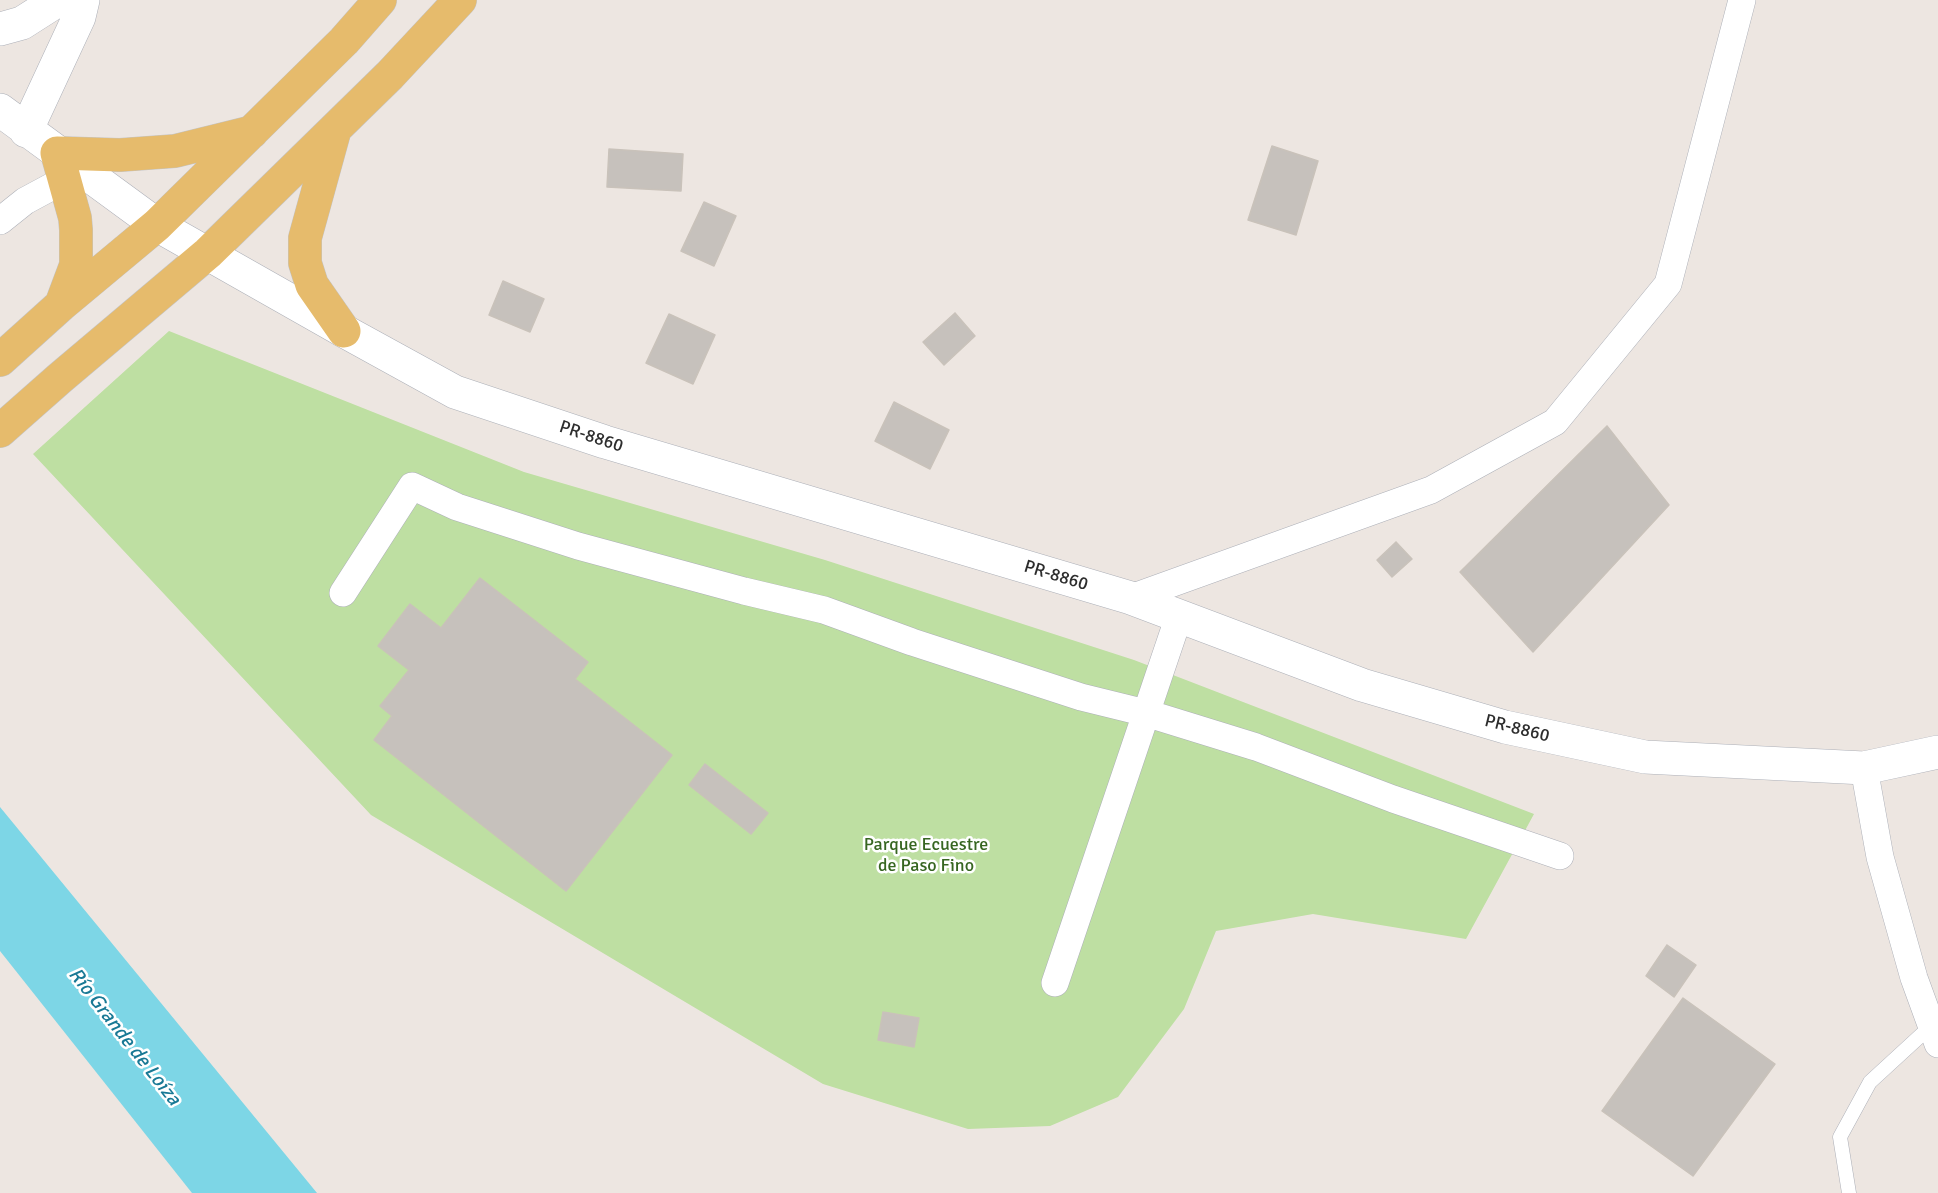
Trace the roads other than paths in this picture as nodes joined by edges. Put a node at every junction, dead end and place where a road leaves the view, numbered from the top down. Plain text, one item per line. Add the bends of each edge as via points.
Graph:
1 (58, 0) edge
2 (83, 0) edge
3 (380, 0) edge
4 (460, 0) edge
5 (1742, 0) edge
6 (0, 29) edge
7 (0, 110) edge
8 (335, 128) junction
9 (27, 131) junction
10 (252, 132) junction
11 (61, 166) junction
12 (0, 221) edge
13 (157, 225) junction
14 (208, 253) junction
15 (61, 305) junction
16 (344, 331) junction
17 (0, 360) edge
18 (0, 431) edge
19 (343, 593) dead end
20 (1131, 598) junction
21 (1179, 616) junction
22 (1146, 712) junction
23 (1938, 752) edge
24 (1864, 768) junction
25 (1560, 856) dead end
26 (1055, 983) dead end
27 (1935, 1035) edge
28 (1849, 1193) edge

1 - 6 street via 21,22
2 - 9 street via 79,17
3 - 10 main road
4 - 8 main road
5 - 20 street via 1668,284 1555,422 1431,490
7 - 9 street, PR-8860
8 - 14 main road
8 - 16 main road via 305,238 305,264 312,285
9 - 11 street, PR-8860
10 - 11 main road via 175,151 120,155
10 - 13 main road
11 - 12 street
11 - 13 street, PR-8860
11 - 15 main road via 75,218 76,265
13 - 14 street, PR-8860
13 - 15 main road
14 - 16 street, PR-8860 / PR-8860
14 - 18 main road
15 - 17 main road
16 - 20 street, PR-8860 / PR-8860 via 455,392 605,442
19 - 22 street via 412,486 457,507 578,546 824,610 1081,697
20 - 21 street, PR-8860 / PR-8860
21 - 22 street
21 - 24 street, PR-8860 / PR-8860 via 1362,685 1504,727 1645,757
22 - 25 street via 1256,747
22 - 26 street
23 - 24 street, PR-8860 / PR-8860
24 - 27 street via 1880,857 1914,978
27 - 28 lane via 1870,1082 1840,1137

